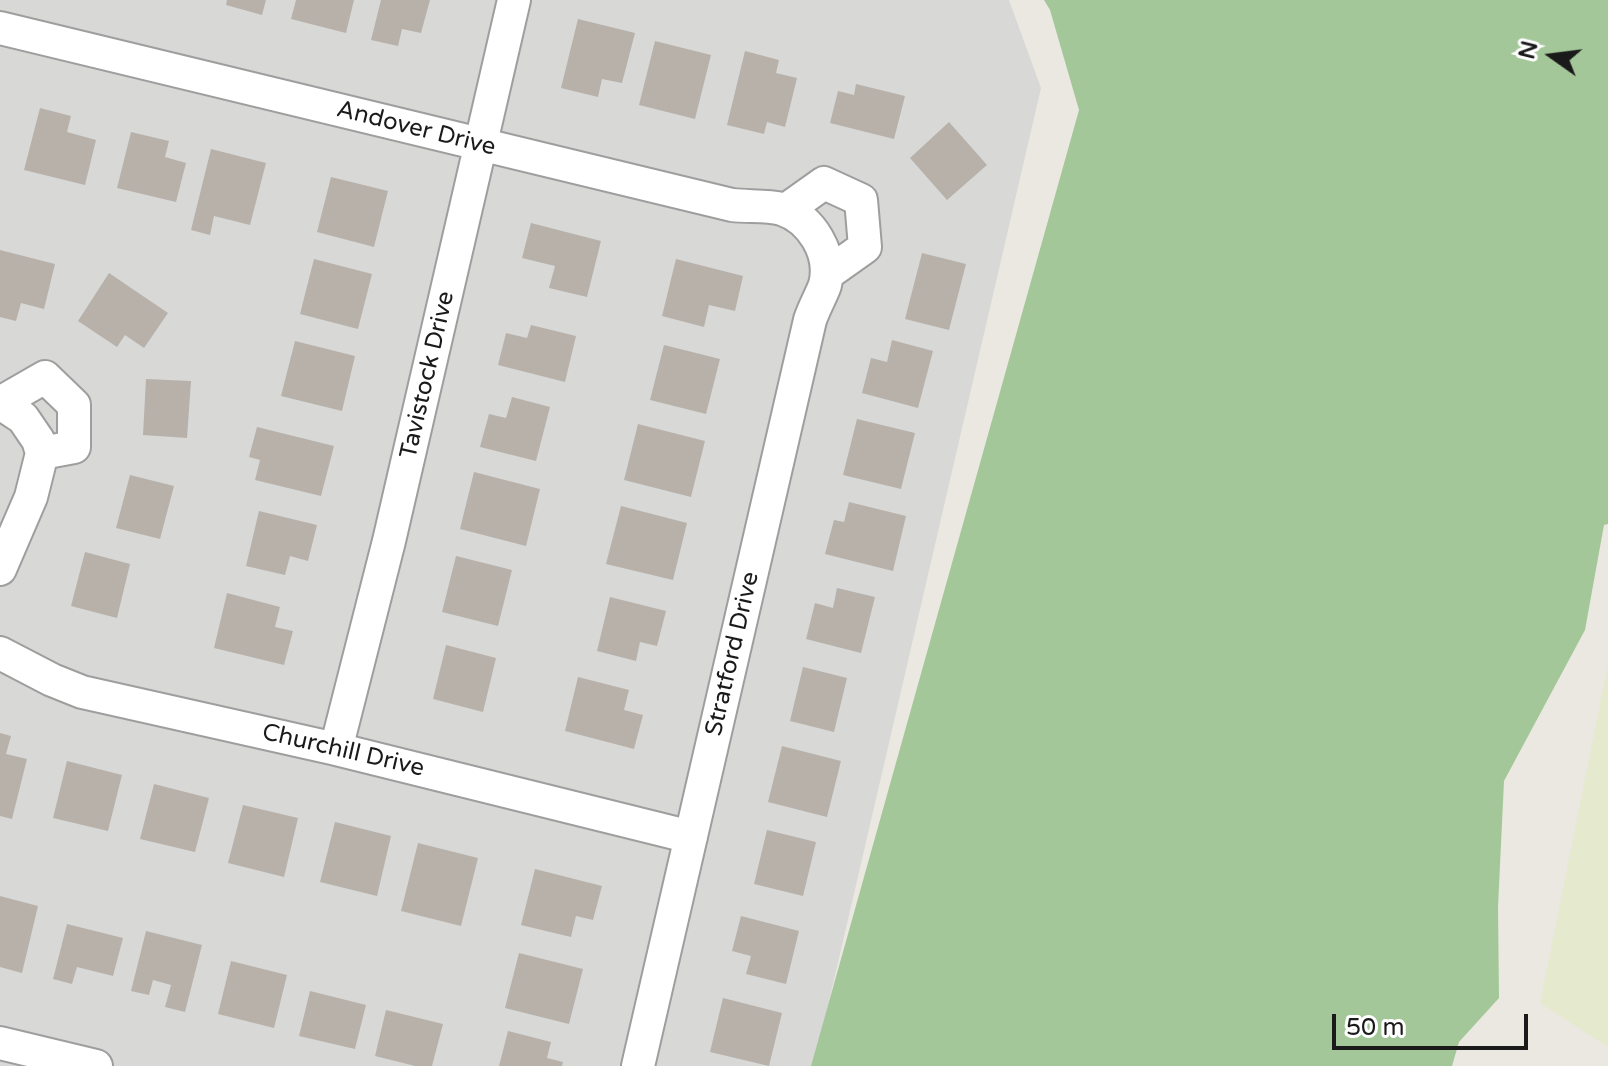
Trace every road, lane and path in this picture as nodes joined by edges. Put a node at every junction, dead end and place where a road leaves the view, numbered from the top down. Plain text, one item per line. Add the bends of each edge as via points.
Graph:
1 (514, 0) edge
2 (0, 28) edge
3 (481, 145) junction
4 (786, 210) junction
5 (824, 259) junction
6 (0, 403) edge
7 (42, 453) junction
8 (0, 569) edge
9 (0, 653) edge
10 (336, 749) junction
11 (691, 837) junction
12 (0, 1043) edge
13 (96, 1066) edge
14 (638, 1066) edge

1 - 3 street, Tavistock Drive
2 - 3 street, Andover Drive
3 - 4 street, Andover Drive via 732,205
3 - 10 street, Tavistock Drive
4 - 5 street via 808,225
4 - 5 street via 824,183 861,200 865,247
5 - 11 street, Stratford Drive via 824,287 810,320
6 - 7 street via 32,428
6 - 7 street via 45,377 74,405 74,447
7 - 8 street via 31,497
9 - 10 street, Churchill Drive via 82,692
10 - 11 street, Churchill Drive
11 - 14 street, Stratford Drive
12 - 13 street

